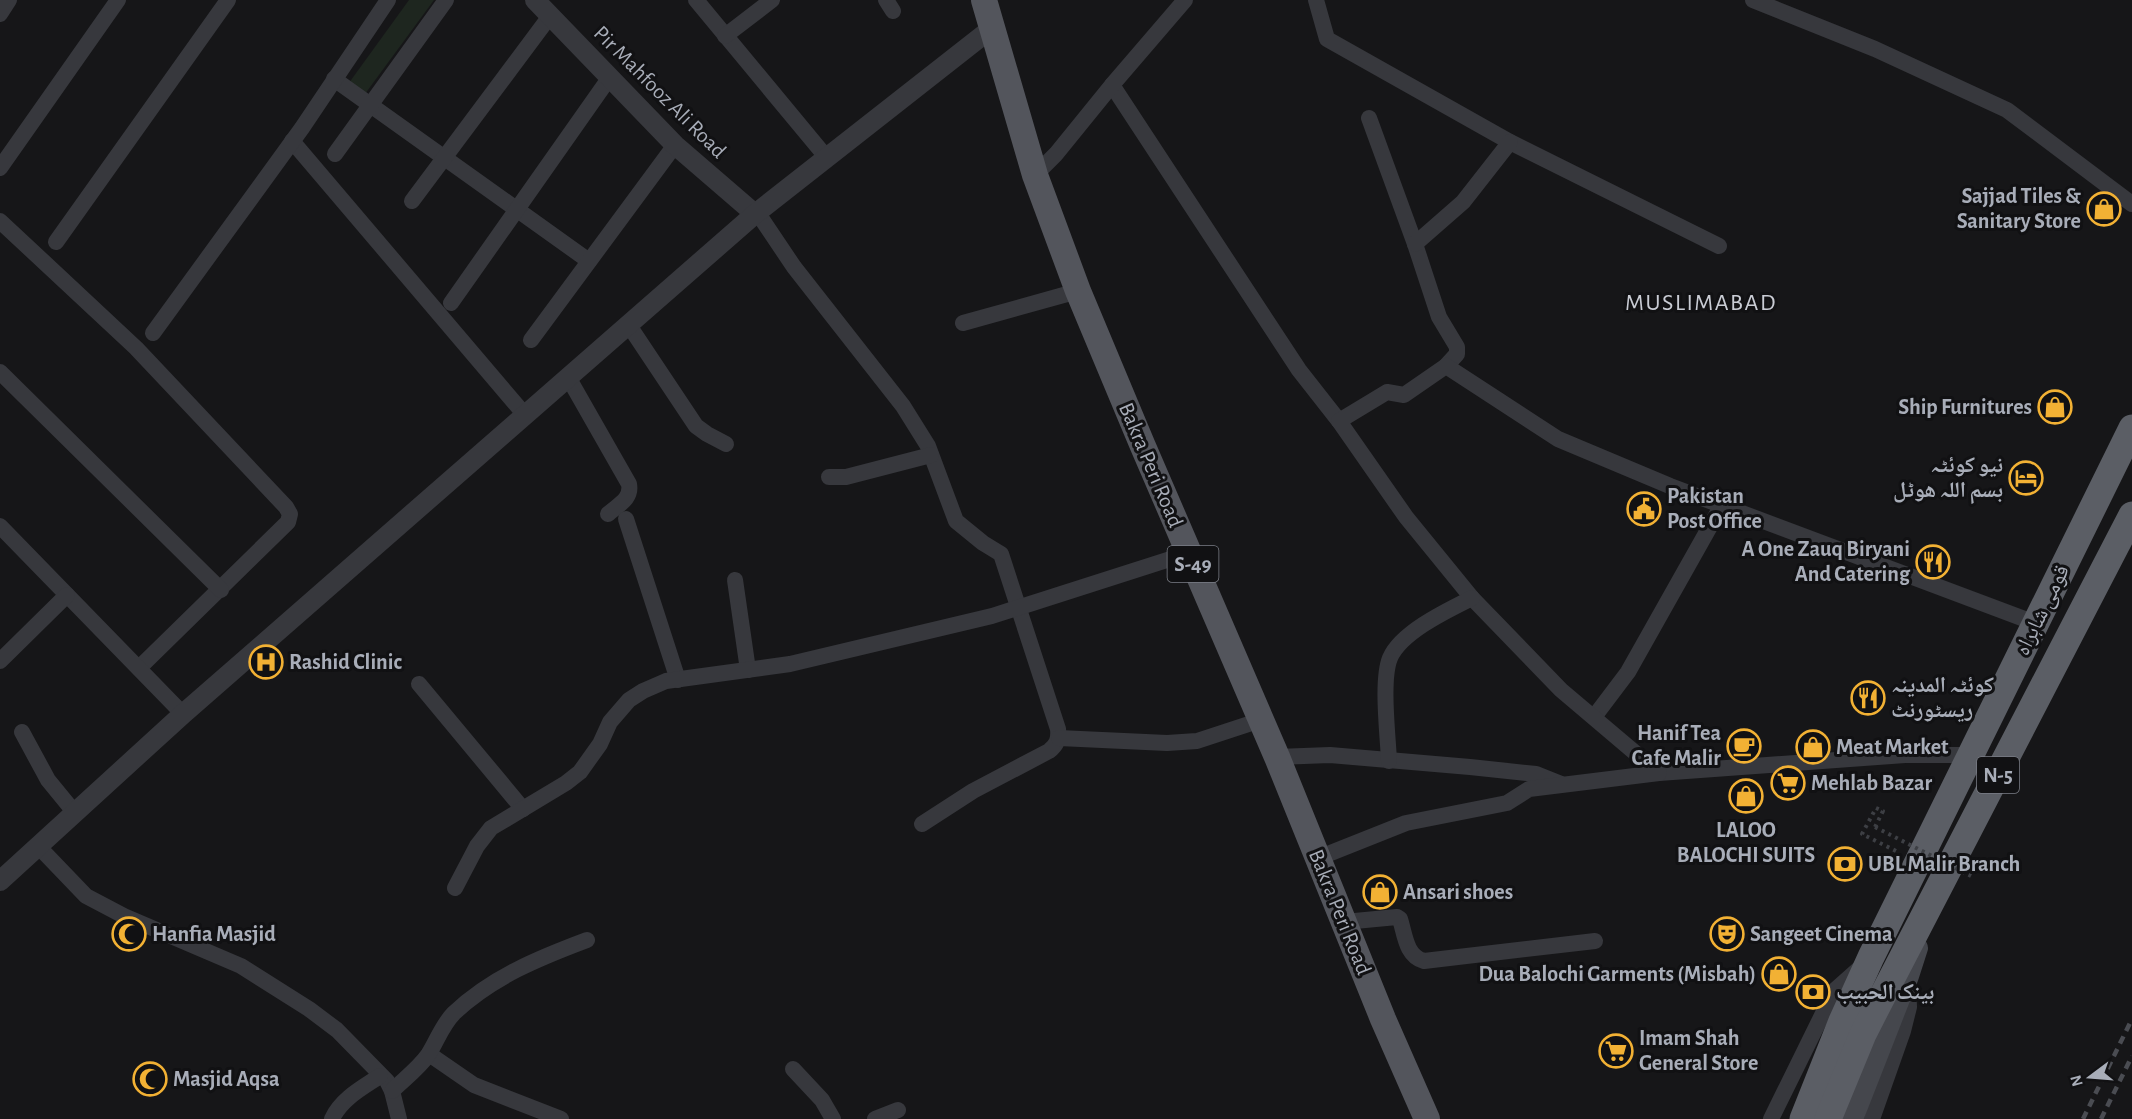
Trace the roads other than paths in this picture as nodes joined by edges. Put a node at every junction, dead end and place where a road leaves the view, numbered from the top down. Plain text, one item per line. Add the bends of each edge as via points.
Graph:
1 (9, 0) edge
2 (118, 0) edge
3 (228, 0) edge
4 (388, 0) edge
5 (446, 0) edge
6 (696, 0) edge
7 (772, 0) edge
8 (984, 0) edge
9 (1185, 0) edge
10 (1316, 0) edge
11 (1753, 0) edge
12 (543, 5) edge
13 (0, 14) edge
14 (992, 28) junction
15 (725, 36) junction
16 (610, 77) junction
17 (334, 80) junction
18 (1112, 85) junction
19 (370, 105) junction
20 (1369, 118) dead end
21 (292, 141) junction
22 (1510, 142) junction
23 (675, 145) junction
24 (335, 154) dead end
25 (444, 158) junction
26 (827, 158) junction
27 (3, 159) edge
28 (1035, 175) junction
29 (412, 201) dead end
30 (2132, 204) edge
31 (516, 210) junction
32 (756, 213) junction
33 (0, 221) edge
34 (56, 242) dead end
35 (1415, 244) junction
36 (1719, 246) dead end
37 (589, 261) junction
38 (1078, 291) junction
39 (451, 303) dead end
40 (963, 323) dead end
41 (628, 324) junction
42 (153, 333) dead end
43 (531, 340) dead end
44 (1446, 366) junction
45 (0, 372) edge
46 (568, 377) junction
47 (525, 415) junction
48 (1339, 421) junction
49 (2132, 428) edge
50 (726, 444) dead end
51 (932, 455) junction
52 (829, 477) dead end
53 (1722, 505) junction
54 (608, 514) dead end
55 (2132, 515) edge
56 (626, 519) dead end
57 (0, 526) edge
58 (1189, 553) junction
59 (735, 580) dead end
60 (221, 590) junction
61 (68, 595) junction
62 (1472, 598) junction
63 (1019, 608) junction
64 (2035, 623) junction
65 (0, 662) edge
66 (140, 667) junction
67 (748, 670) junction
68 (678, 680) junction
69 (419, 684) dead end
70 (183, 714) junction
71 (1594, 717) junction
72 (1261, 720) junction
73 (22, 732) dead end
74 (1059, 738) junction
75 (1970, 754) junction
76 (1277, 757) junction
77 (1389, 761) junction
78 (1659, 773) junction
79 (1565, 785) junction
80 (523, 809) junction
81 (75, 813) junction
82 (922, 824) dead end
83 (38, 846) junction
84 (1318, 858) junction
85 (0, 881) edge
86 (455, 888) dead end
87 (1924, 918) junction
88 (1344, 922) junction
89 (587, 940) dead end
90 (1595, 941) dead end
91 (1871, 957) junction
92 (1908, 976) junction
93 (1852, 1028) junction
94 (429, 1054) junction
95 (793, 1069) dead end
96 (380, 1076) junction
97 (392, 1091) junction
98 (898, 1110) dead end
99 (332, 1119) edge
100 (399, 1119) edge
101 (561, 1119) edge
102 (833, 1119) edge
103 (875, 1119) edge
104 (1427, 1119) edge
105 (1771, 1119) edge
106 (1803, 1119) edge
107 (1828, 1119) edge
108 (1852, 1119) edge
109 (1872, 1119) edge

1 - 13 street
2 - 27 street
3 - 34 street
4 - 17 street
5 - 19 street
6 - 15 street
7 - 15 street
8 - 14 main road, Bakra Peri Road / S-49
9 - 18 street
10 - 22 street via 1327,39
11 - 30 street via 1875,49 2007,110
12 - 16 street, Pir Mahfooz Ali Road
12 - 25 street
14 - 26 street
14 - 28 main road, Bakra Peri Road / S-49
15 - 26 street
16 - 23 street, Pir Mahfooz Ali Road
16 - 31 street
17 - 19 street
17 - 21 street
18 - 28 street
18 - 48 street via 1299,370
19 - 24 street
19 - 25 street
20 - 35 street
21 - 42 street
21 - 47 street
22 - 35 street via 1463,202
22 - 36 street
23 - 32 street, Pir Mahfooz Ali Road
23 - 37 street
25 - 29 street
25 - 31 street
26 - 32 street
28 - 38 main road, Bakra Peri Road / S-49
31 - 37 street
31 - 39 street
32 - 41 street
32 - 51 street via 903,406
33 - 60 street via 136,348 286,507 290,514 288,522
35 - 44 street via 1439,317 1457,346 1457,354
37 - 43 street
38 - 40 street
38 - 58 main road, Bakra Peri Road / S-49
41 - 46 street
41 - 50 street via 696,426
44 - 48 street via 1404,395 1387,392
44 - 53 street via 1558,440
45 - 60 street
46 - 47 street
46 - 54 street via 629,484 629,497
47 - 70 street
48 - 62 street via 1406,517
49 - 64 highway, قومی شاہراہ / N-5
51 - 52 street via 846,477
51 - 63 street via 956,521 1001,554
53 - 64 street
53 - 71 street via 1628,672
55 - 87 highway, قومی شاہراہ / N-5
56 - 68 street
57 - 61 street
58 - 63 street
58 - 72 main road, Bakra Peri Road / S-49
59 - 67 street
60 - 66 street
61 - 65 street
61 - 66 street
62 - 71 street via 1561,690
62 - 77 street via 1423,624 1390,658
63 - 67 street via 790,664
63 - 74 street
64 - 75 highway, قومی شاہراہ / N-5
66 - 70 street
67 - 68 street
68 - 80 street via 666,681 629,700 610,722 580,772
69 - 80 street
70 - 81 street
71 - 78 street
72 - 74 street via 1197,741
72 - 76 main road, Bakra Peri Road / S-49
73 - 81 street via 48,780
74 - 82 street via 1049,751 973,791
75 - 78 street
75 - 91 highway, قومی شاہراہ / N-5
76 - 77 street via 1330,755
76 - 84 main road, Bakra Peri Road / S-49
77 - 79 street via 1536,774
78 - 79 street
79 - 84 street via 1529,789 1507,804 1406,823
80 - 86 street via 491,828
81 - 83 street
83 - 85 street
83 - 96 street via 86,896 241,966 309,1009 337,1030
84 - 88 main road, Bakra Peri Road / S-49
87 - 92 main road
87 - 93 highway, قومی شاہراہ / N-5
88 - 90 street via 1397,917 1410,952 1424,961
88 - 104 main road, Bakra Peri Road / S-49
89 - 94 street via 507,973 478,993 444,1024
91 - 93 highway, قومی شاہراہ / N-5
91 - 105 street via 1834,991
92 - 108 main road
92 - 109 street via 1909,1007
93 - 106 highway, قومی شاہراہ / N-5
93 - 107 highway, قومی شاہراہ / N-5
94 - 97 street
94 - 101 street via 474,1084
95 - 102 street via 822,1100
96 - 97 street
96 - 99 street via 342,1103
97 - 100 street
98 - 103 street

